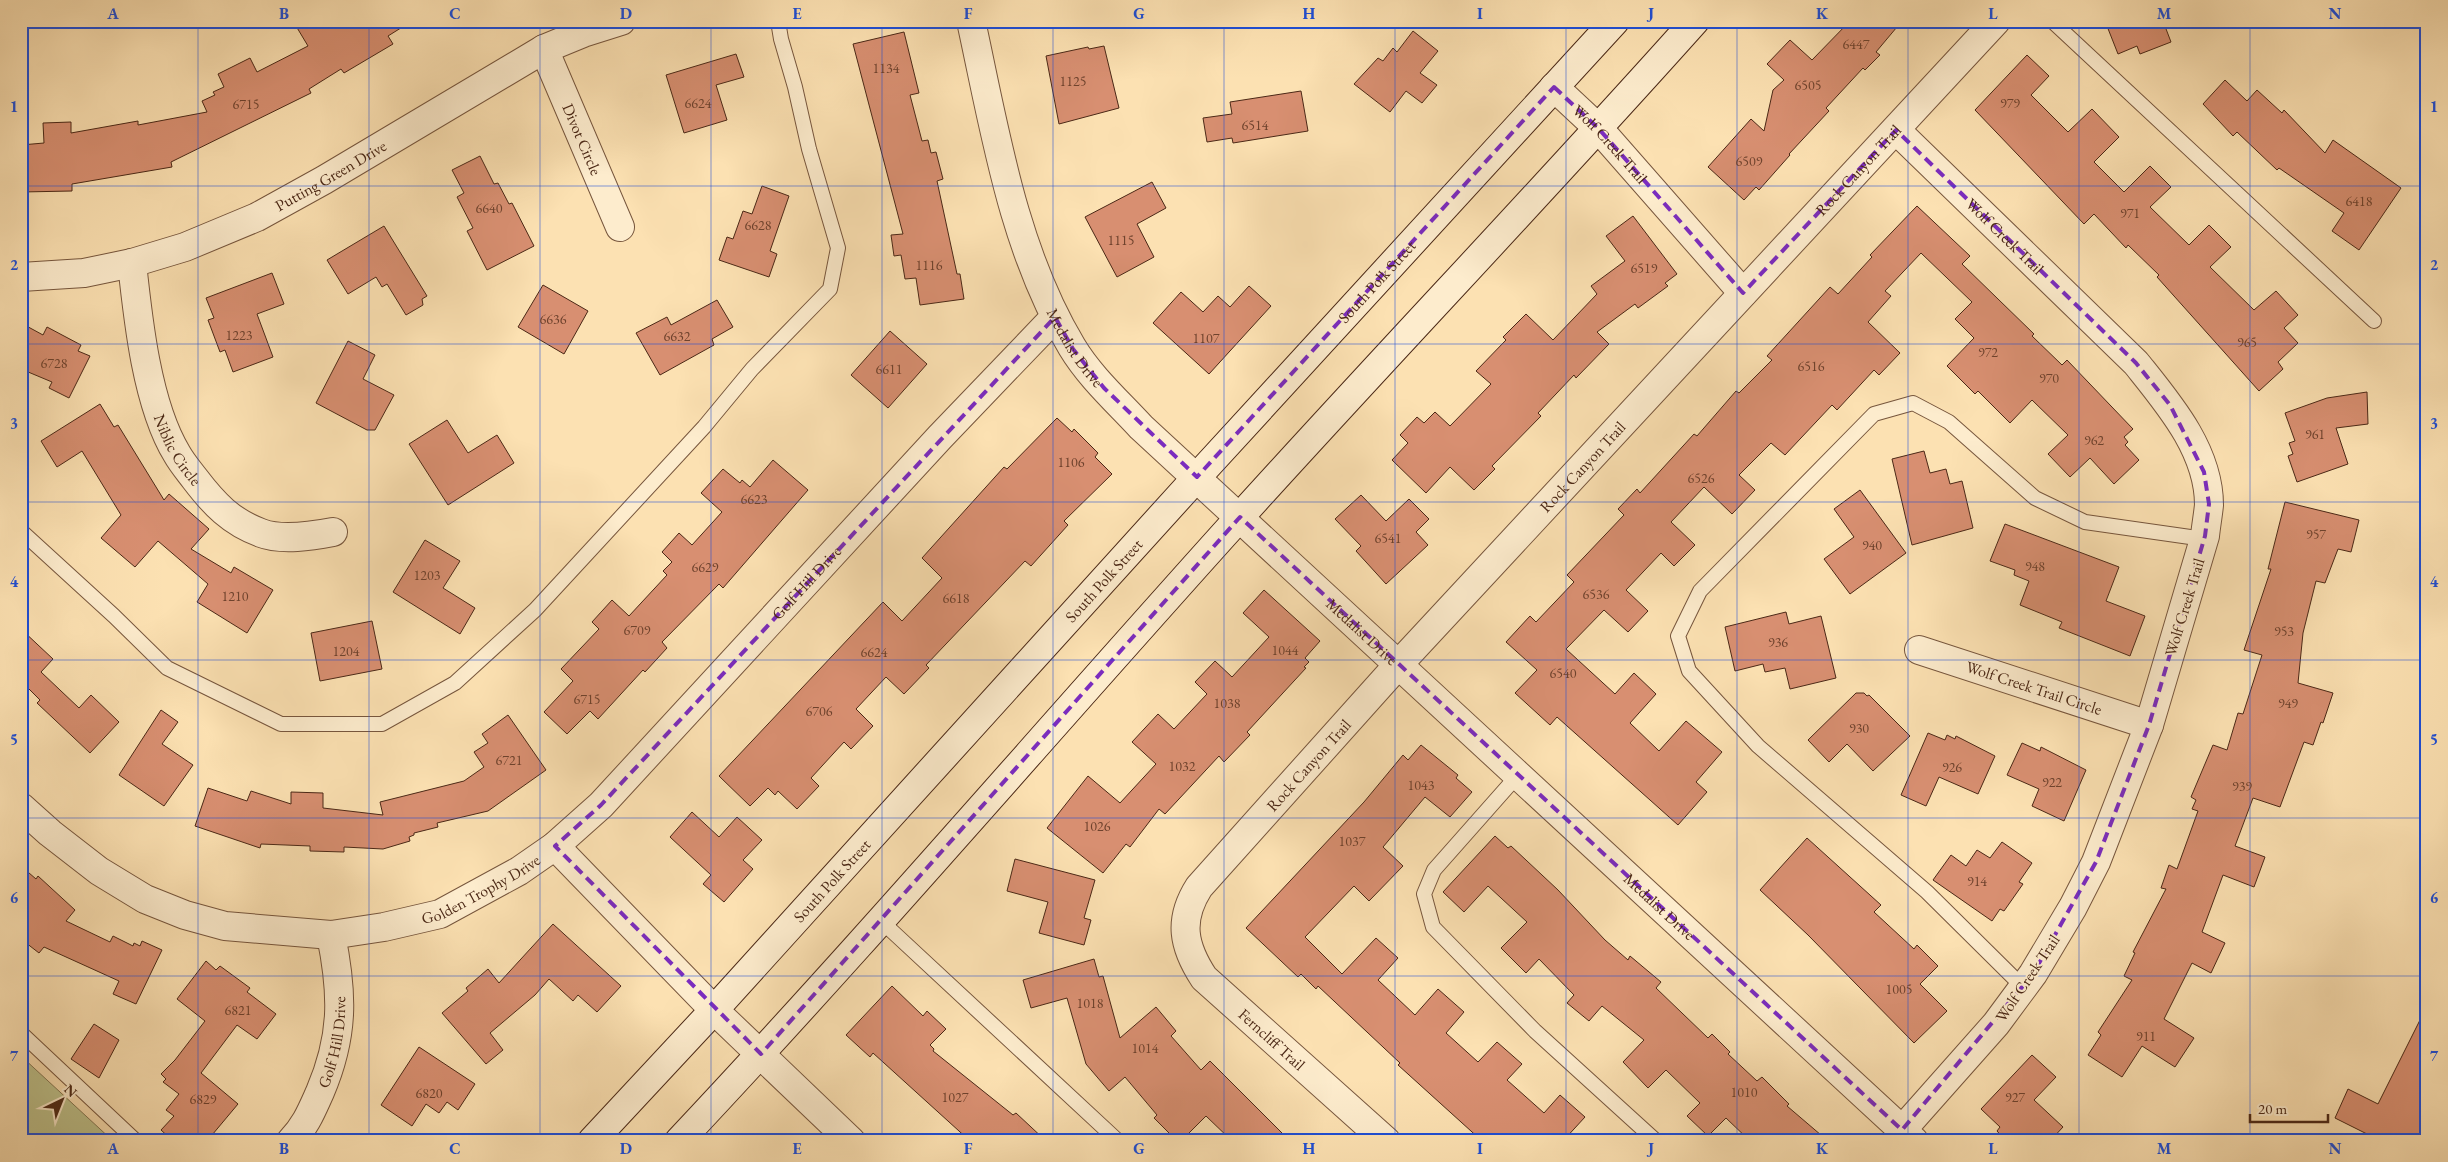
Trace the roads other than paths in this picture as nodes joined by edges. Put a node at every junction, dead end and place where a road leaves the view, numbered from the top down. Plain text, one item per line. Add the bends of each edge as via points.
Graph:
1 (622, 21) edge
2 (778, 21) edge
3 (971, 21) edge
4 (1616, 21) edge
5 (1695, 21) edge
6 (1996, 21) edge
7 (2052, 21) edge
8 (544, 49) junction
9 (1554, 87) junction
10 (1599, 129) junction
11 (1896, 130) junction
12 (620, 227) dead end
13 (132, 263) junction
14 (21, 278) edge
15 (1743, 293) junction
16 (1055, 317) junction
17 (2374, 321) dead end
18 (1196, 477) junction
19 (1240, 517) junction
20 (21, 531) edge
21 (333, 532) dead end
22 (2204, 539) junction
23 (1919, 650) dead end
24 (1398, 665) junction
25 (2149, 726) junction
26 (1518, 775) junction
27 (21, 807) edge
28 (555, 846) junction
29 (880, 920) junction
30 (1184, 921) joint
31 (331, 935) junction
32 (2023, 987) junction
33 (714, 1010) junction
34 (21, 1033) edge
35 (761, 1054) junction
36 (1908, 1136) edge
37 (136, 1141) edge
38 (291, 1141) edge
39 (592, 1141) edge
40 (679, 1141) edge
41 (851, 1141) edge
42 (1118, 1141) edge
43 (1386, 1141) edge
44 (1656, 1141) edge

1 - 8 street, Putting Green Drive
2 - 20 lane via 809,149 838,248 830,288 752,369 704,427 535,610 455,683 382,724 281,724 167,668
3 - 16 street, Medalist Drive via 1021,232
4 - 9 street, South Polk Street
5 - 10 street
6 - 11 street, Rock Canyon Trail
7 - 17 lane
8 - 12 street, Divot Circle
8 - 13 street, Putting Green Drive via 256,217 185,247
9 - 10 street, Wolf Creek Trail
9 - 18 street, South Polk Street
10 - 15 street, Wolf Creek Trail
10 - 19 street
11 - 15 street, Rock Canyon Trail
11 - 22 street, Wolf Creek Trail via 2136,363 2170,405 2204,472 2209,504
13 - 14 street, Putting Green Drive via 84,273
13 - 21 street, Niblic Circle via 139,328 161,419 176,454 214,504 235,520 263,534 305,538
15 - 24 street, Rock Canyon Trail
16 - 18 street, Medalist Drive via 1073,349 1104,388
16 - 28 street, Golf Hill Drive via 601,805
18 - 19 street, Medalist Drive
18 - 33 street, South Polk Street
19 - 24 street, Medalist Drive
19 - 29 street
22 - 25 street, Wolf Creek Trail
22 - 32 lane via 2084,522 2035,498 1949,422 1913,403 1874,414 1700,591 1678,636 1689,671 1758,746 1927,892
23 - 25 street, Wolf Creek Trail Circle
24 - 26 street, Medalist Drive
24 - 30 street, Rock Canyon Trail via 1199,887 1189,903
25 - 32 street, Wolf Creek Trail via 2096,862 2073,907
26 - 36 street, Medalist Drive
26 - 44 lane via 1434,870 1424,894 1433,927 1535,1031
27 - 31 street, Golden Trophy Drive via 99,871 145,899 225,926
28 - 31 street, Golden Trophy Drive via 489,889 440,914
28 - 33 street, Golden Trophy Drive
29 - 35 street
29 - 42 lane
30 - 43 street, Ferncliff Trail via 1194,963 1204,978
31 - 38 street, Golf Hill Drive via 337,963 340,1018 335,1052 306,1125
32 - 36 street, Wolf Creek Trail
33 - 35 street, Golden Trophy Drive
33 - 39 street, South Polk Street
34 - 37 lane
35 - 40 street
35 - 41 street, Golden Trophy Drive

